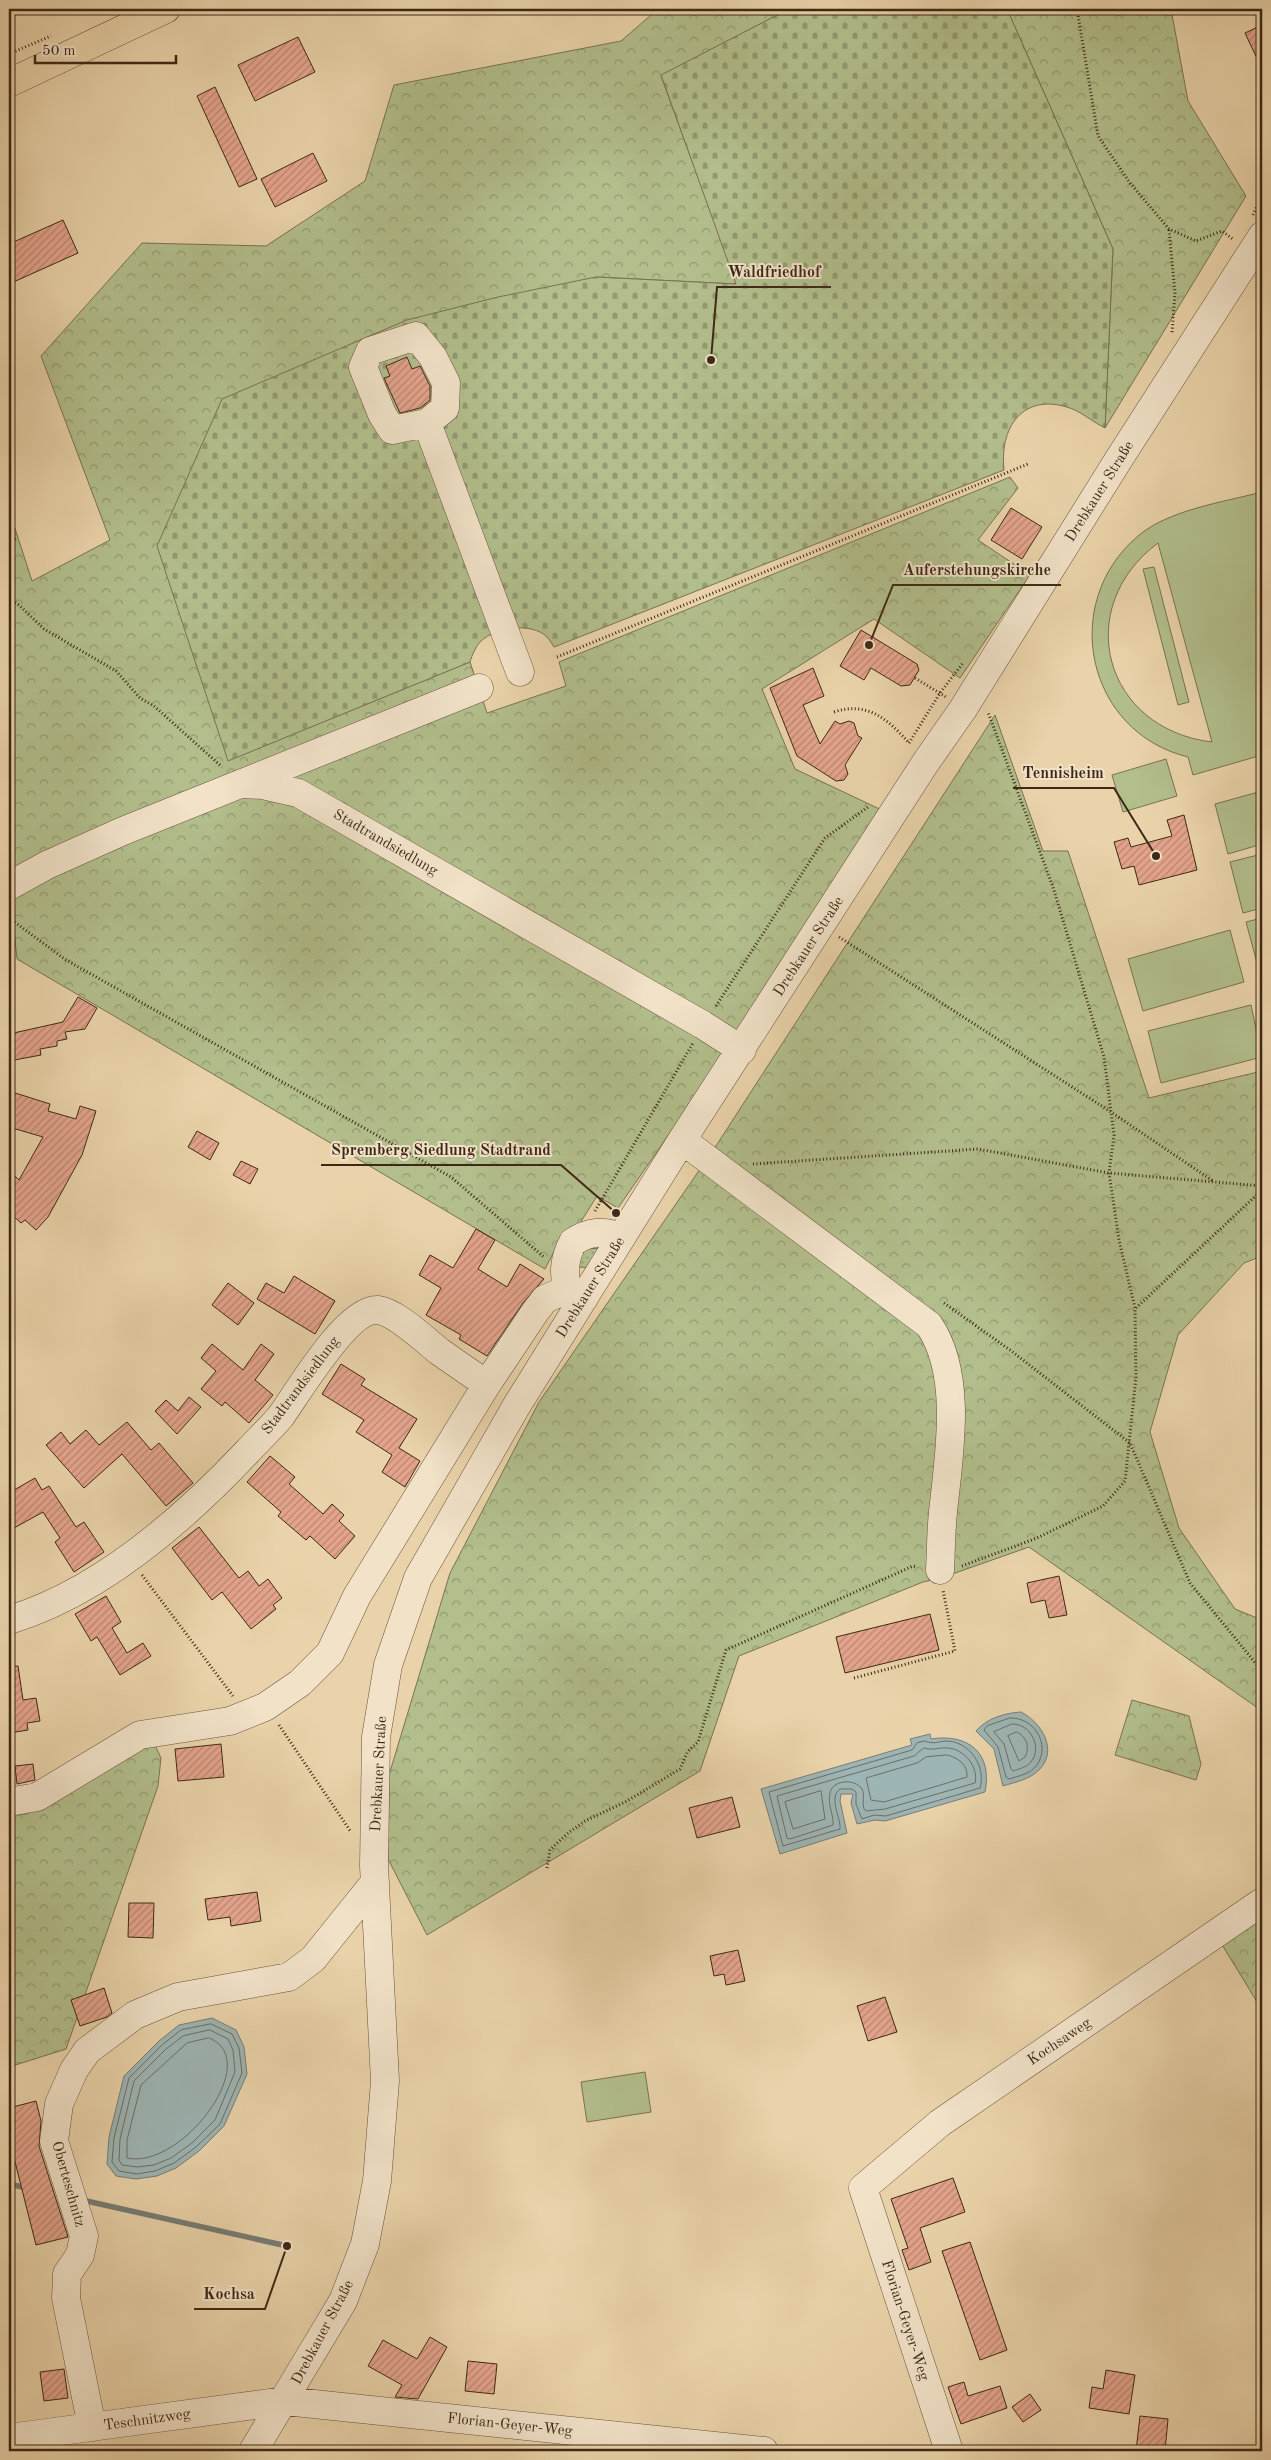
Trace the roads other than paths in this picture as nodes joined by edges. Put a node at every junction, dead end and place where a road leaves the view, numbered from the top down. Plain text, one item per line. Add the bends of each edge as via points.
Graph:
1 (166, 9) edge
2 (9, 83) edge
3 (1252, 231) edge
4 (426, 423) dead end
5 (520, 672) dead end
6 (479, 688) dead end
7 (241, 784) junction
8 (9, 886) edge
9 (742, 1050) junction
10 (682, 1140) junction
11 (620, 1238) junction
12 (572, 1288) junction
13 (487, 1384) junction
14 (940, 1570) road end
15 (9, 1620) edge
16 (9, 1802) edge
17 (375, 1882) junction
18 (1262, 1902) edge
19 (863, 2188) joint
20 (285, 2400) junction
21 (92, 2427) junction
22 (9, 2438) edge
23 (253, 2451) edge
24 (764, 2451) edge
25 (949, 2451) edge

1 - 2 main road
3 - 9 street, Drebkauer Straße via 1117,462 963,709 913,752 822,926
4 - 5 street
6 - 7 street
7 - 8 street, Stadtrandsiedlung via 114,835
7 - 9 street, Stadtrandsiedlung via 298,793 704,1025
9 - 10 street, Drebkauer Straße
10 - 11 street, Drebkauer Straße
10 - 14 street via 929,1325 940,1340 947,1364 952,1435
11 - 12 street, Drebkauer Straße
11 - 12 street via 601,1232 573,1242 567,1255
12 - 13 street via 545,1300
12 - 17 street, Drebkauer Straße via 490,1449 418,1578 388,1665 376,1737
13 - 15 street, Stadtrandsiedlung via 404,1322 378,1310 360,1315 339,1334 279,1418 218,1483 129,1557 74,1592
13 - 16 street via 356,1596 330,1653 300,1683 256,1710 230,1721 140,1735 37,1797
17 - 20 street, Drebkauer Straße via 385,2081 377,2181 365,2244 343,2301
17 - 21 street, Oberteschnitz via 313,1959 289,1978 178,1997 134,2015 87,2051 74,2070 59,2104 54,2141 84,2236 80,2255 67,2274 66,2298
18 - 19 street, Kochsaweg via 940,2123
19 - 25 street, Florian-Geyer-Weg
20 - 21 street, Teschnitzweg
20 - 23 street, Drebkauer Straße
20 - 24 street, Florian-Geyer-Weg
21 - 22 street, Teschnitzweg

